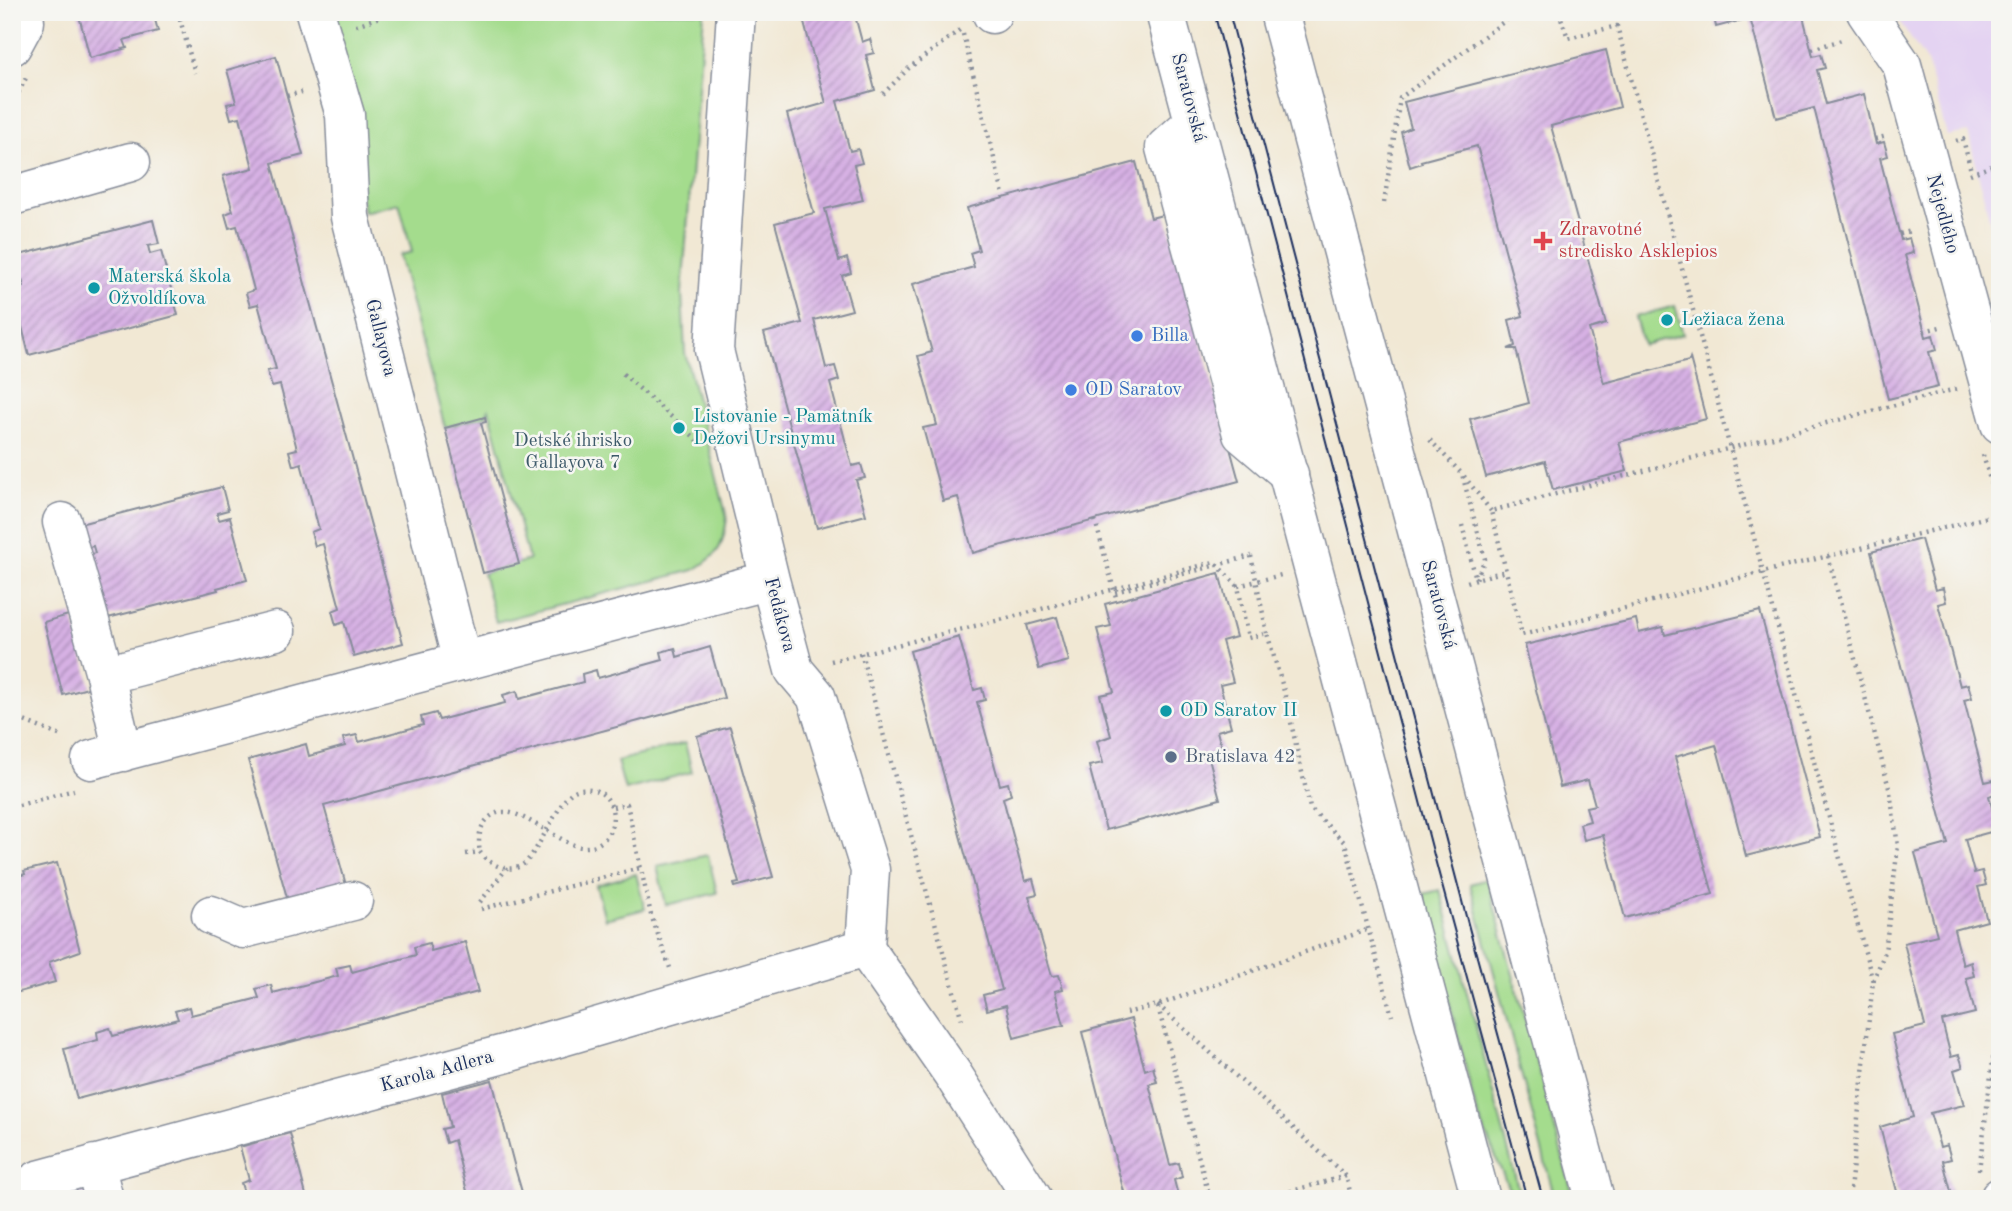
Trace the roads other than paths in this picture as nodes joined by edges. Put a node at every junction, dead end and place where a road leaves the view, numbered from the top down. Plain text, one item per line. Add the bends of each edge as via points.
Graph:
1 (24, 12) edge
2 (736, 12) edge
3 (1165, 12) edge
4 (1279, 12) edge
5 (331, 20) edge
6 (1861, 24) edge
7 (12, 46) edge
8 (131, 162) dead end
9 (12, 197) edge
10 (1991, 437) edge
11 (62, 522) dead end
12 (770, 580) junction
13 (276, 631) dead end
14 (462, 662) junction
15 (104, 675) junction
16 (353, 901) dead end
17 (211, 915) dead end
18 (865, 948) junction
19 (99, 1182) edge
20 (12, 1198) edge
21 (1033, 1199) edge
22 (1481, 1199) edge
23 (1595, 1199) edge

1 - 7 street via 25,22
2 - 12 street, Fedákova via 714,350
3 - 22 street, Saratovská
4 - 23 street, Saratovská
5 - 14 street, Gallayova via 345,115 350,217
6 - 10 street, Nejedlého via 1902,65
8 - 9 street
11 - 15 street
12 - 14 street
12 - 18 street, Fedákova via 794,670 816,696 870,870
13 - 15 street
14 - 15 street via 96,768
16 - 17 street via 243,929
18 - 19 street, Karola Adlera via 504,1054
18 - 21 street
19 - 20 street, Karola Adlera via 38,1180

